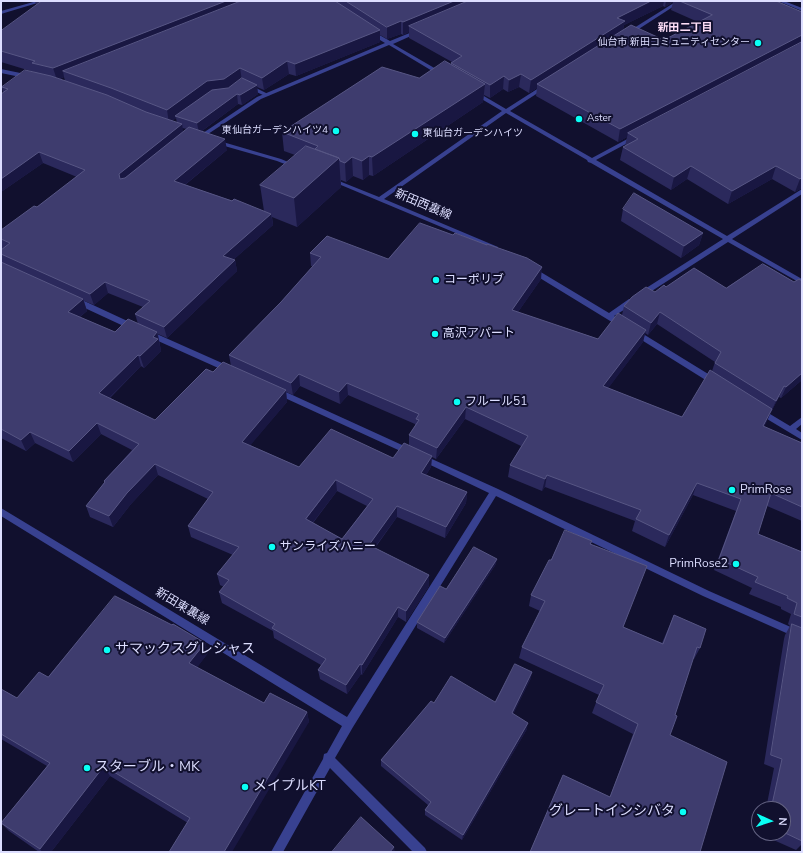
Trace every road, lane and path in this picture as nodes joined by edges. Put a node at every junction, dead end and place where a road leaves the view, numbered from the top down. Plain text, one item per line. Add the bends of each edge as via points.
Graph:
1 (42, 1) edge
2 (680, 1) edge
3 (780, 1) edge
4 (802, 10) edge
5 (1, 13) edge
6 (425, 29) edge
7 (369, 31) edge
8 (627, 35) edge
9 (389, 44) junction
10 (1, 72) edge
11 (444, 76) edge
12 (37, 79) edge
13 (553, 81) edge
14 (243, 84) edge
15 (472, 91) edge
16 (267, 95) junction
17 (506, 111) junction
18 (190, 134) edge
19 (640, 134) edge
20 (200, 137) junction
21 (590, 161) junction
22 (301, 168) edge
23 (323, 177) edge
24 (802, 191) edge
25 (381, 199) junction
26 (727, 238) junction
27 (502, 252) edge
28 (529, 268) edge
29 (802, 282) edge
30 (67, 297) edge
31 (610, 316) junction
32 (234, 372) edge
33 (268, 387) edge
34 (723, 388) edge
35 (757, 409) edge
36 (802, 420) edge
37 (790, 430) junction
38 (802, 437) edge
39 (495, 491) junction
40 (1, 512) edge
41 (802, 636) edge
42 (349, 724) junction
43 (328, 758) junction
44 (277, 852) edge
45 (421, 852) edge

1 - 5 street
2 - 8 street
3 - 4 street
6 - 9 street
7 - 9 street
9 - 11 street
9 - 16 street
10 - 12 street via 21,78
13 - 17 street
14 - 16 street
15 - 17 street
16 - 20 street
17 - 21 street
17 - 25 street
18 - 20 street
19 - 21 street
20 - 22 street
21 - 26 street
23 - 25 street, 新田西裏線
24 - 26 street
25 - 27 street, 新田西裏線
26 - 29 street
26 - 31 street
28 - 31 street
30 - 32 street
31 - 34 street
33 - 39 street
35 - 37 street
36 - 37 street
37 - 38 street
39 - 41 street via 730,606
39 - 42 street
40 - 42 street, 新田東裏線
42 - 43 street
43 - 44 street
43 - 45 street

